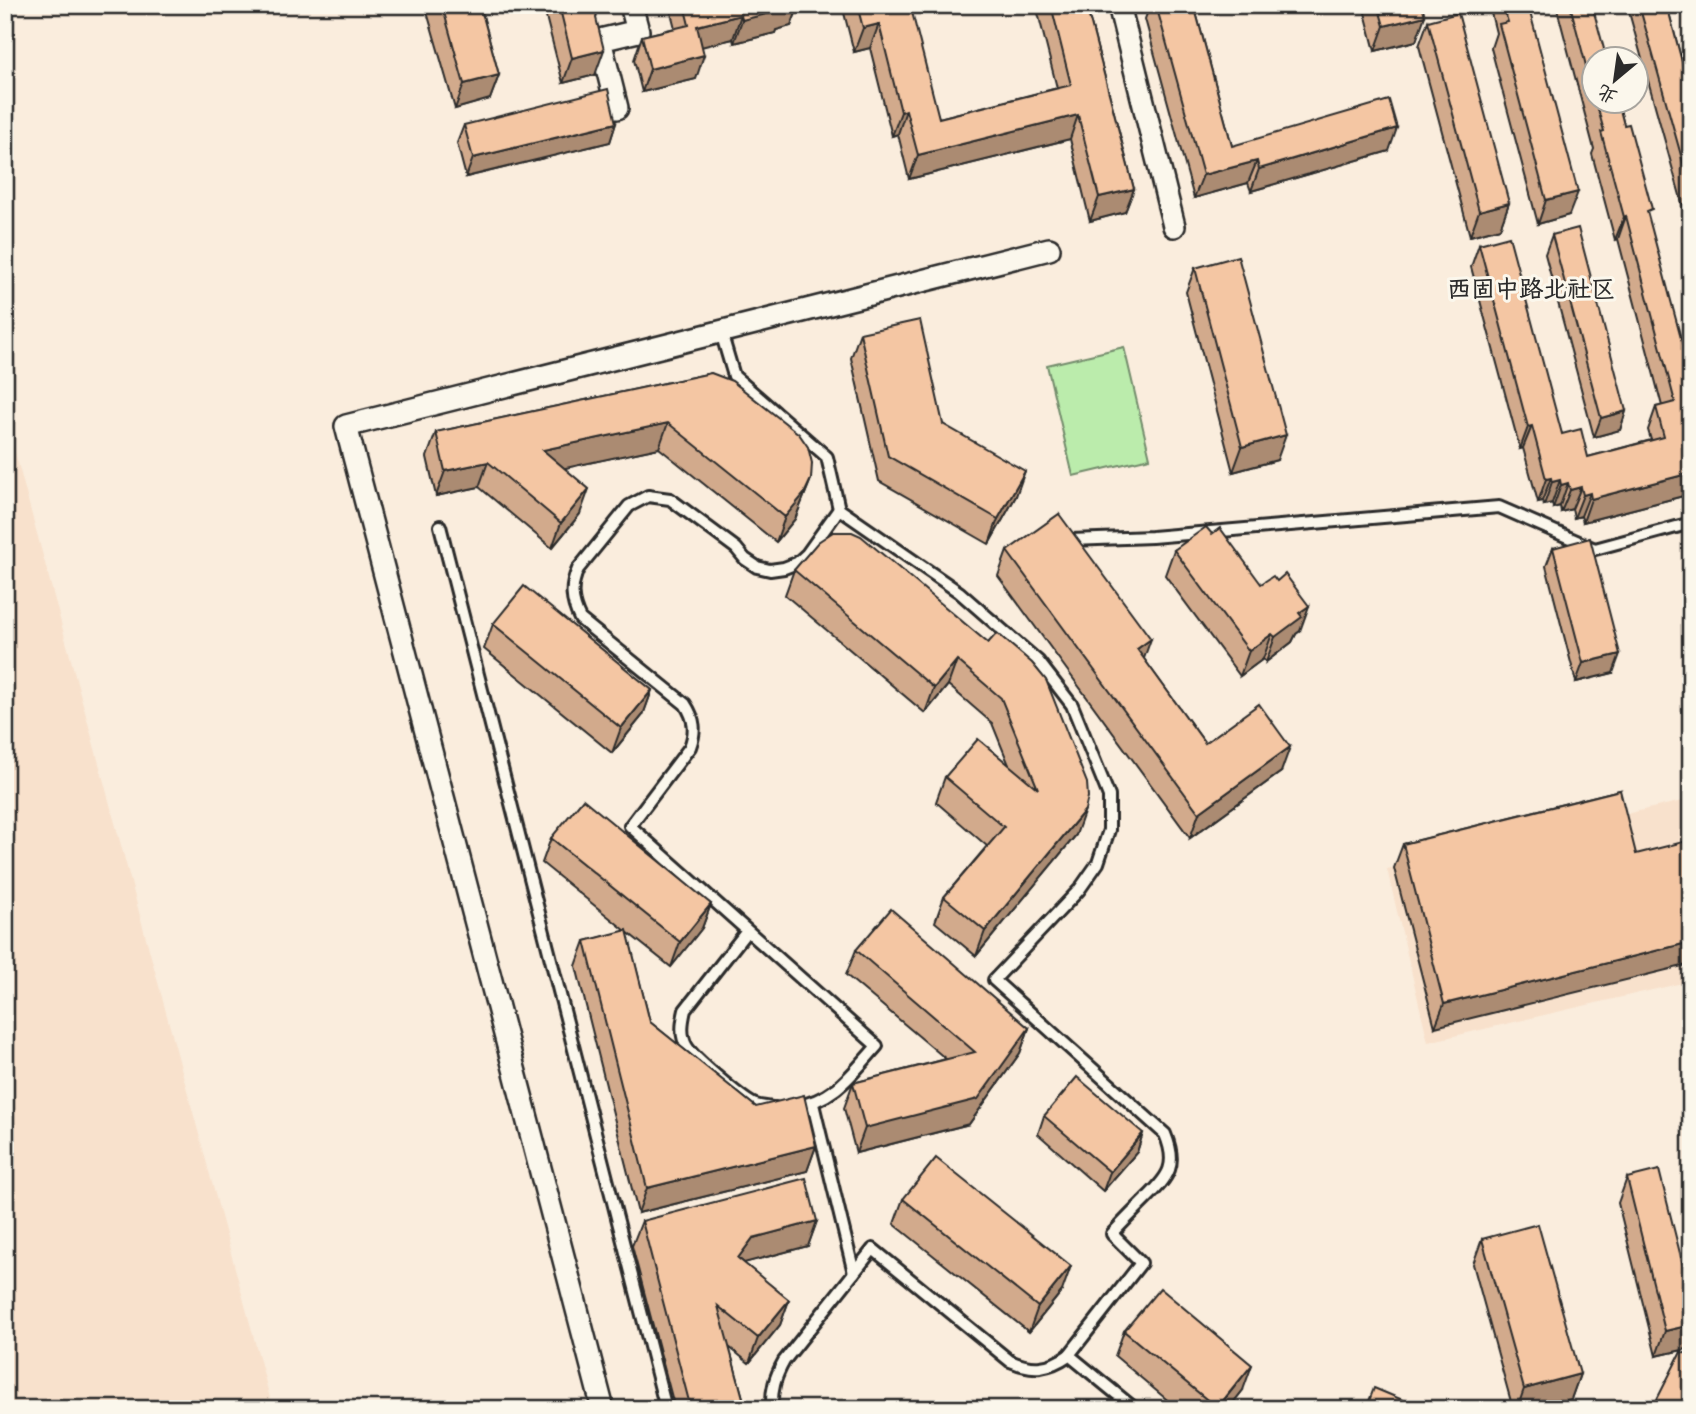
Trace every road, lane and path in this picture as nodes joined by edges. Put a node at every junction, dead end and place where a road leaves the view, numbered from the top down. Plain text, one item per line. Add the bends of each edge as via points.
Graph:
1 (631, 5) edge
2 (1119, 5) edge
3 (617, 108) dead end
4 (1174, 226) dead end
5 (1049, 249) dead end
6 (721, 332) junction
7 (839, 509) junction
8 (1691, 523) edge
9 (440, 526) dead end
10 (1072, 540) edge
11 (747, 931) junction
12 (813, 1104) junction
13 (854, 1273) junction
14 (1069, 1355) junction
15 (603, 1409) edge
16 (667, 1409) edge
17 (772, 1409) edge
18 (1135, 1409) edge

1 - 3 street via 638,31 600,40
2 - 4 street
5 - 6 street
6 - 7 lane via 734,376 827,457
6 - 15 street via 346,426
7 - 11 lane via 797,563 770,569 745,559 670,499 648,496 629,506 573,581 574,607 580,619 692,714 690,747 630,826
7 - 14 lane via 959,593 1038,661 1072,705 1110,796 1109,830 1098,863 1079,890 994,980 1165,1134 1170,1146 1172,1160 1162,1185 1112,1234 1141,1263
8 - 10 lane via 1595,549 1499,507
9 - 16 lane
11 - 12 lane via 877,1046 838,1090
11 - 12 lane via 685,1010 682,1035 695,1057 754,1105 784,1109
12 - 13 lane
13 - 14 lane via 873,1248 1010,1361 1041,1369
13 - 17 lane via 784,1361 775,1377
14 - 18 lane

